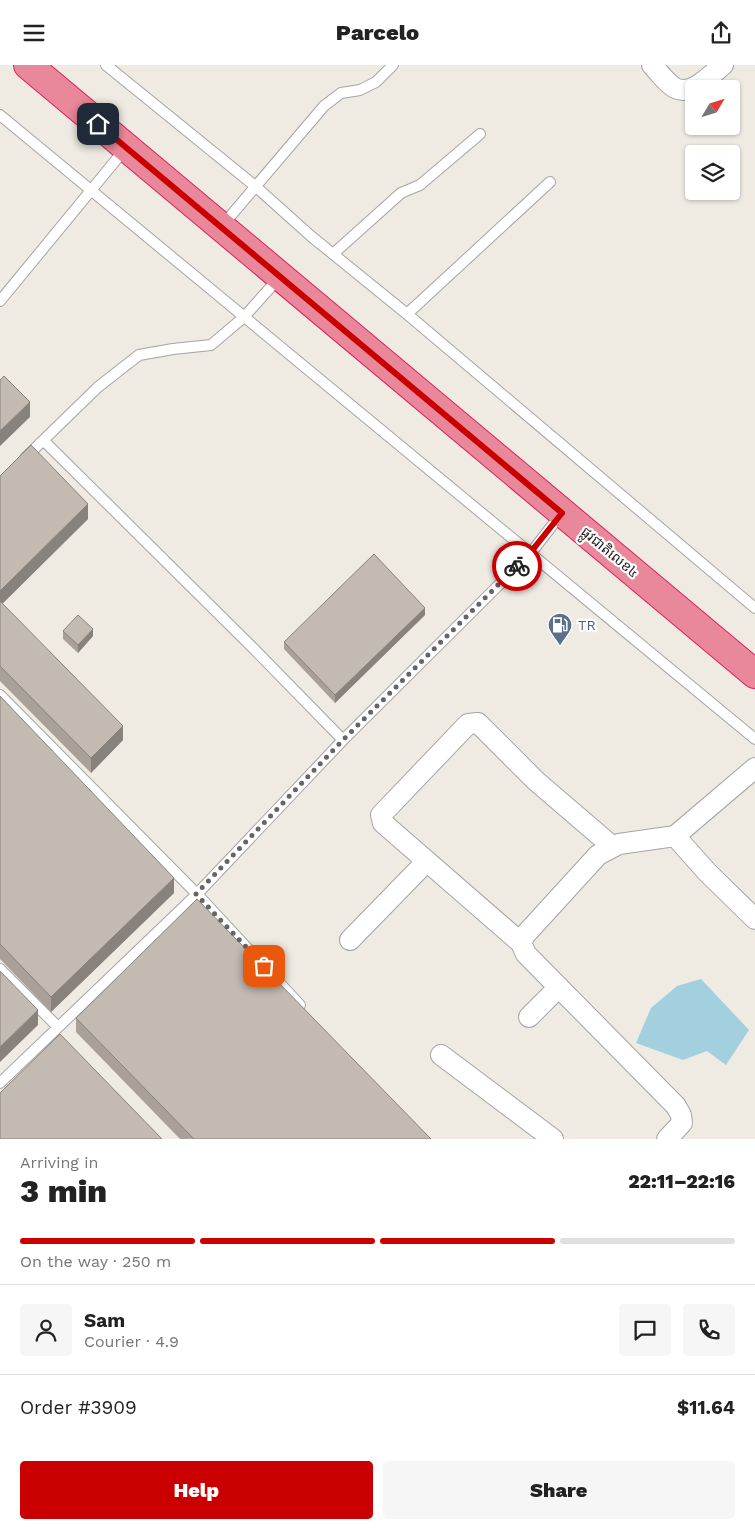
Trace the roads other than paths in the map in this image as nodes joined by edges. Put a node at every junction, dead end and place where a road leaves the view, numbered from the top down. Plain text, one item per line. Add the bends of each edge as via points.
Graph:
1 (28, 65) edge
2 (106, 65) edge
3 (393, 65) edge
4 (652, 65) edge
5 (723, 65) edge
6 (0, 115) edge
7 (480, 134) dead end
8 (126, 147) junction
9 (550, 182) dead end
10 (255, 186) junction
11 (92, 191) junction
12 (221, 227) junction
13 (333, 253) junction
14 (280, 276) junction
15 (0, 301) edge
16 (407, 314) junction
17 (244, 317) junction
18 (44, 441) junction
19 (14, 468) edge
20 (562, 513) junction
21 (530, 553) junction
22 (755, 608) edge
23 (755, 674) edge
24 (0, 695) edge
25 (755, 739) edge
26 (343, 740) junction
27 (755, 768) edge
28 (675, 836) junction
29 (613, 847) junction
30 (428, 861) junction
31 (196, 894) junction
32 (755, 919) edge
33 (350, 940) dead end
34 (521, 943) junction
35 (0, 969) edge
36 (559, 987) junction
37 (304, 1009) edge
38 (529, 1017) dead end
39 (58, 1027) junction
40 (441, 1055) dead end
41 (0, 1083) edge
42 (552, 1139) edge
43 (667, 1139) edge

1 - 8 highway, ផ្លូវជាតិលេខ៤
2 - 10 lane
3 - 10 lane via 376,82 360,90 341,93 324,106
4 - 5 street via 675,88 684,90 695,87
6 - 11 lane
7 - 13 lane via 420,185 401,193
8 - 11 lane
8 - 12 highway, ផ្លូវជាតិលេខ៤
9 - 16 lane
10 - 12 lane
10 - 13 lane
11 - 15 lane
11 - 17 lane
12 - 14 highway, ផ្លូវជាតិលេខ៤
13 - 16 lane
14 - 17 lane
14 - 20 highway, ផ្លូវជាតិលេខ៤
16 - 22 lane
17 - 18 lane via 211,345 138,355 98,387
17 - 21 lane
18 - 19 lane
18 - 26 lane
20 - 21 lane
20 - 23 highway, ផ្លូវជាតិលេខ៤
21 - 25 lane
21 - 26 lane
24 - 31 lane
26 - 31 lane
27 - 28 street
28 - 29 street
28 - 32 street
29 - 30 street via 536,781 478,723 468,724 381,815 383,823
29 - 34 street via 598,855
30 - 33 street
30 - 34 street
31 - 37 lane
31 - 39 lane
34 - 36 street via 526,954
35 - 39 lane
36 - 38 street
36 - 43 street via 676,1106 682,1123
39 - 41 lane
40 - 42 street

